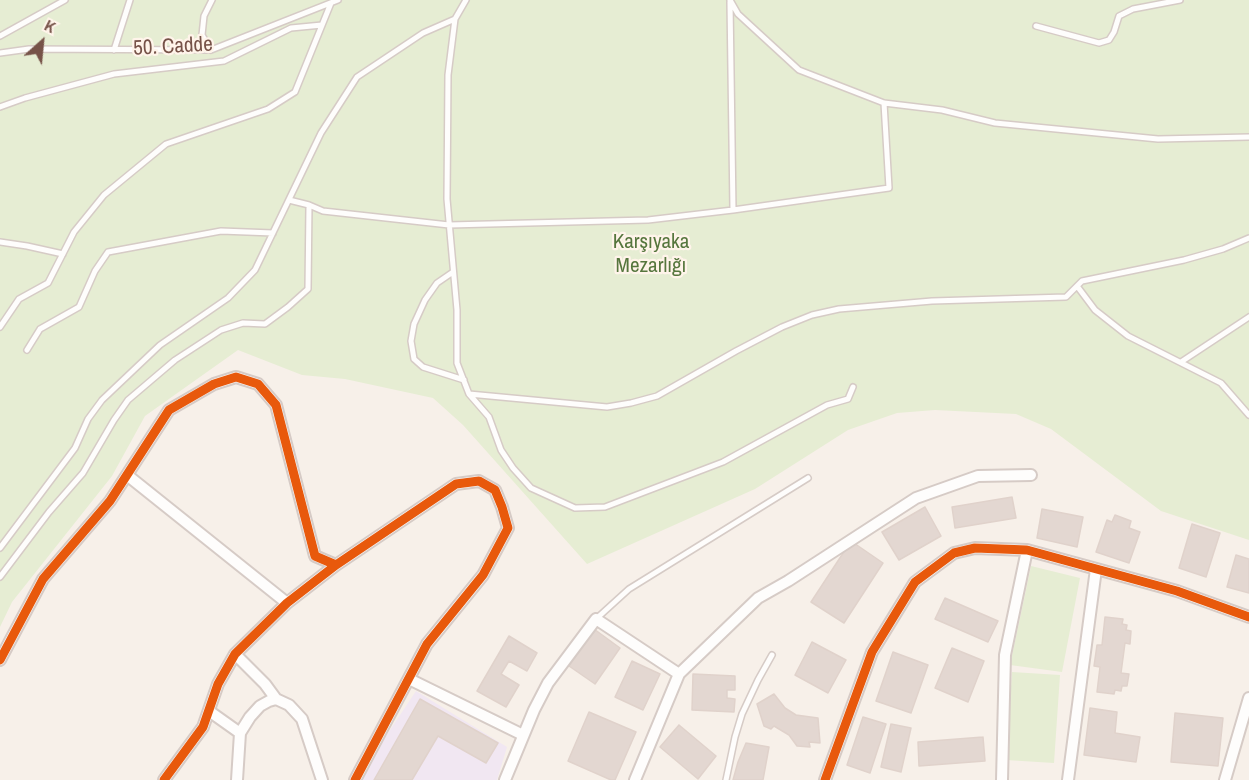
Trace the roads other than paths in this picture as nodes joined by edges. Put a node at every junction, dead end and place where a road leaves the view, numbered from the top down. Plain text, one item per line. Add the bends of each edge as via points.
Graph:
1 (65, 0) edge
2 (130, 0) edge
3 (212, 0) edge
4 (338, 0) edge
5 (466, 0) edge
6 (730, 0) edge
7 (1180, 0) edge
8 (331, 3) junction
9 (455, 18) junction
10 (322, 25) junction
11 (1036, 26) dead end
12 (0, 36) edge
13 (114, 50) junction
14 (211, 50) junction
15 (0, 53) edge
16 (884, 103) junction
17 (0, 107) edge
18 (1249, 137) edge
19 (289, 200) junction
20 (309, 205) junction
21 (733, 210) junction
22 (449, 225) junction
23 (273, 233) junction
24 (1249, 238) edge
25 (0, 243) edge
26 (63, 254) junction
27 (453, 272) junction
28 (1077, 286) junction
29 (1249, 317) edge
30 (0, 327) edge
31 (27, 350) dead end
32 (1180, 362) junction
33 (464, 380) junction
34 (853, 387) dead end
35 (469, 394) junction
36 (1249, 415) edge
37 (127, 475) junction
38 (1031, 475) dead end
39 (808, 478) dead end
40 (0, 548) edge
41 (1027, 550) junction
42 (336, 565) junction
43 (1096, 570) junction
44 (0, 577) edge
45 (287, 603) junction
46 (1249, 617) edge
47 (596, 619) junction
48 (235, 654) junction
49 (772, 655) dead end
50 (0, 660) edge
51 (679, 674) junction
52 (409, 679) junction
53 (1249, 698) edge
54 (276, 699) junction
55 (209, 711) junction
56 (240, 733) junction
57 (523, 735) junction
58 (164, 780) edge
59 (237, 780) edge
60 (322, 780) edge
61 (356, 780) edge
62 (505, 780) edge
63 (635, 780) edge
64 (726, 780) edge
65 (825, 780) edge
66 (1002, 780) edge
67 (1068, 780) edge
68 (1225, 780) edge

1 - 12 lane
2 - 13 lane
3 - 14 lane via 204,16 202,35
4 - 8 lane, 50. Cadde
5 - 9 lane
6 - 16 lane via 738,14 799,70
6 - 21 lane
7 - 11 lane via 1133,9 1119,16 1109,40 1099,43
8 - 10 lane
8 - 14 lane, 50. Cadde
9 - 19 lane via 423,33 357,77 321,133
9 - 22 lane via 448,75
10 - 17 lane via 291,28 224,61 114,74
10 - 26 lane via 295,92 268,110 166,144 104,195 74,232
13 - 14 lane, 50. Cadde
13 - 15 lane, 50. Cadde via 29,49
16 - 18 lane via 942,110 995,123 1158,139
16 - 21 lane via 889,188
19 - 20 lane
19 - 23 lane
20 - 22 lane via 323,211
20 - 44 lane via 308,289 265,324 243,323 221,330 175,360 128,400 83,473
21 - 22 lane via 648,220
22 - 27 lane
23 - 31 lane via 221,231 108,252 79,307 40,329
23 - 40 lane via 255,270 228,297 160,345 102,400 75,448
24 - 28 lane via 1184,260 1082,281
25 - 26 lane
26 - 30 lane via 48,283 19,299
27 - 33 lane via 457,363
27 - 33 lane via 437,283 425,300 411,341 414,359 423,367
28 - 32 lane via 1095,310 1128,336
28 - 35 lane via 1066,297 932,301 812,315 736,351 657,396 607,407
29 - 32 lane
32 - 36 lane via 1221,383
33 - 35 lane
34 - 35 lane via 848,399 827,405 723,462 605,507 576,508 531,488 501,450 489,417
37 - 42 street via 169,410 236,376 258,384 276,405 315,556
37 - 45 street
37 - 50 street via 110,501 43,579
38 - 51 street via 978,476 916,498 758,598
39 - 47 lane via 629,589
41 - 43 street
41 - 65 street via 975,548 954,553 915,582 872,652
41 - 66 street via 1005,655
42 - 45 street
42 - 52 street via 456,484 479,481 495,490 508,528 483,575 427,644
43 - 46 street via 1178,591
43 - 67 street
45 - 48 street
47 - 51 street
47 - 57 street via 548,683
48 - 54 street
48 - 55 street via 218,684
49 - 64 lane via 742,714
51 - 63 street
52 - 57 street
52 - 61 street
53 - 68 street
54 - 56 street via 260,706
54 - 60 street via 289,705 302,719
55 - 56 street
55 - 58 street via 191,746
56 - 59 street
57 - 62 street

